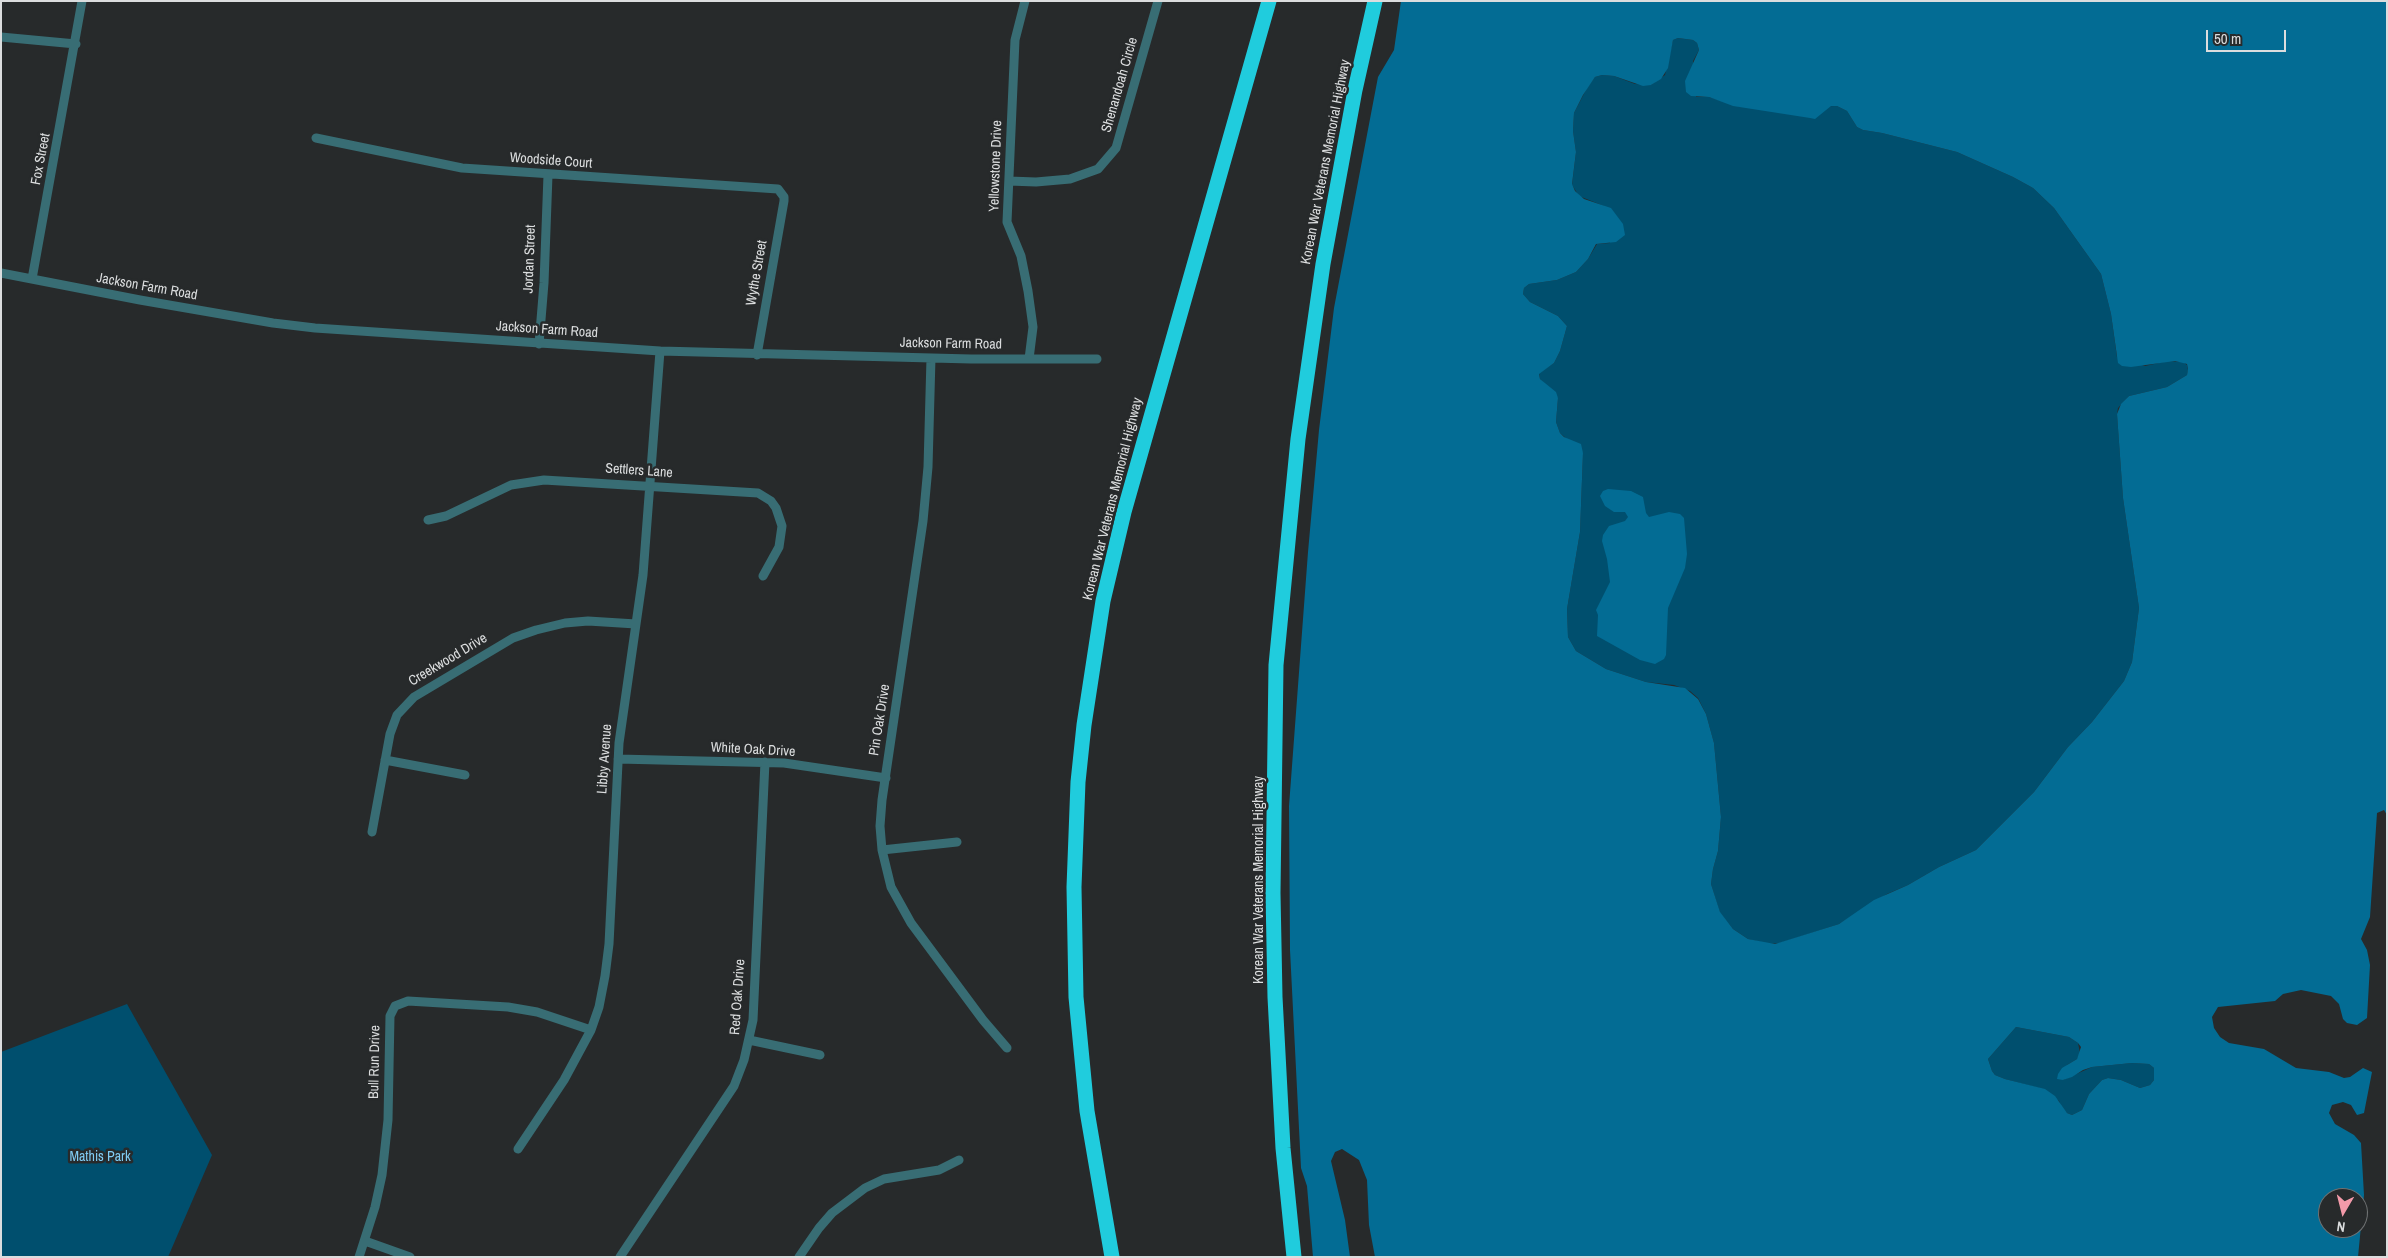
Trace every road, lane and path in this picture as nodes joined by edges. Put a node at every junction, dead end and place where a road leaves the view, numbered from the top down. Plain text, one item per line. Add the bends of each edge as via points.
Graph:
1 (82, 1) edge
2 (1025, 1) edge
3 (1158, 1) edge
4 (1270, 1) edge
5 (1375, 1) edge
6 (1, 37) edge
7 (76, 44) junction
8 (316, 138) dead end
9 (548, 175) junction
10 (1008, 181) junction
11 (784, 197) joint
12 (1, 273) edge
13 (32, 279) junction
14 (538, 344) junction
15 (660, 351) junction
16 (756, 355) junction
17 (931, 358) junction
18 (1029, 359) junction
19 (1097, 359) dead end
20 (652, 486) junction
21 (428, 520) dead end
22 (763, 576) dead end
23 (636, 624) junction
24 (618, 758) junction
25 (385, 760) junction
26 (765, 762) junction
27 (465, 775) dead end
28 (886, 778) junction
29 (372, 832) dead end
30 (957, 842) dead end
31 (882, 850) junction
32 (591, 1030) junction
33 (749, 1040) junction
34 (1007, 1048) dead end
35 (820, 1055) dead end
36 (518, 1149) dead end
37 (959, 1160) dead end
38 (365, 1241) junction
39 (359, 1257) edge
40 (410, 1257) edge
41 (620, 1257) edge
42 (799, 1257) edge
43 (1112, 1257) edge
44 (1294, 1257) edge

1 - 7 street, Fox Street
2 - 10 street, Yellowstone Drive via 1015,40
3 - 10 street, Shenandoah Circle via 1116,148 1098,169 1070,178
4 - 43 highway, Korean War Veterans Memorial Highway via 1124,512 1103,601 1084,725 1074,887 1076,997 1087,1111
5 - 44 highway, Korean War Veterans Memorial Highway via 1323,264 1298,439 1276,665 1275,997
6 - 7 street
7 - 13 street, Fox Street
8 - 9 street, Woodside Court via 443,166
9 - 11 street, Woodside Court via 774,188
9 - 14 street, Jordan Street
10 - 18 street, Yellowstone Drive via 1007,222 1021,256 1033,327
11 - 16 street, Wythe Street
12 - 13 street, Jackson Farm Road
13 - 14 street, Jackson Farm Road via 273,323
14 - 15 street, Jackson Farm Road
15 - 16 street, Jackson Farm Road
15 - 20 street, Libby Avenue
16 - 17 street, Jackson Farm Road
17 - 18 street, Jackson Farm Road
17 - 28 street, Pin Oak Drive via 923,521
18 - 19 street, Jackson Farm Road
20 - 21 street, Settlers Lane via 553,480 526,482 504,488 446,516
20 - 22 street, Settlers Lane via 758,493 771,501 780,515 782,537
20 - 23 street, Libby Avenue
23 - 24 street, Libby Avenue
23 - 25 street, Creekwood Drive via 565,623 513,638 404,706 394,720
24 - 26 street, White Oak Drive
24 - 32 street, Libby Avenue via 609,944 599,1007
25 - 27 street
25 - 29 street, Creekwood Drive
26 - 28 street, White Oak Drive
26 - 33 street, Red Oak Drive
28 - 31 street, Pin Oak Drive via 880,826
30 - 31 street
31 - 34 street, Pin Oak Drive via 892,887 911,923
32 - 36 street, Libby Avenue via 564,1080
32 - 38 street, Bull Run Drive via 537,1012 508,1007 408,1001 395,1006 390,1016 385,1151
33 - 35 street
33 - 41 street, Red Oak Drive via 734,1086
37 - 42 street via 940,1170 884,1179 865,1188 832,1213
38 - 39 street, Bull Run Drive
38 - 40 street

